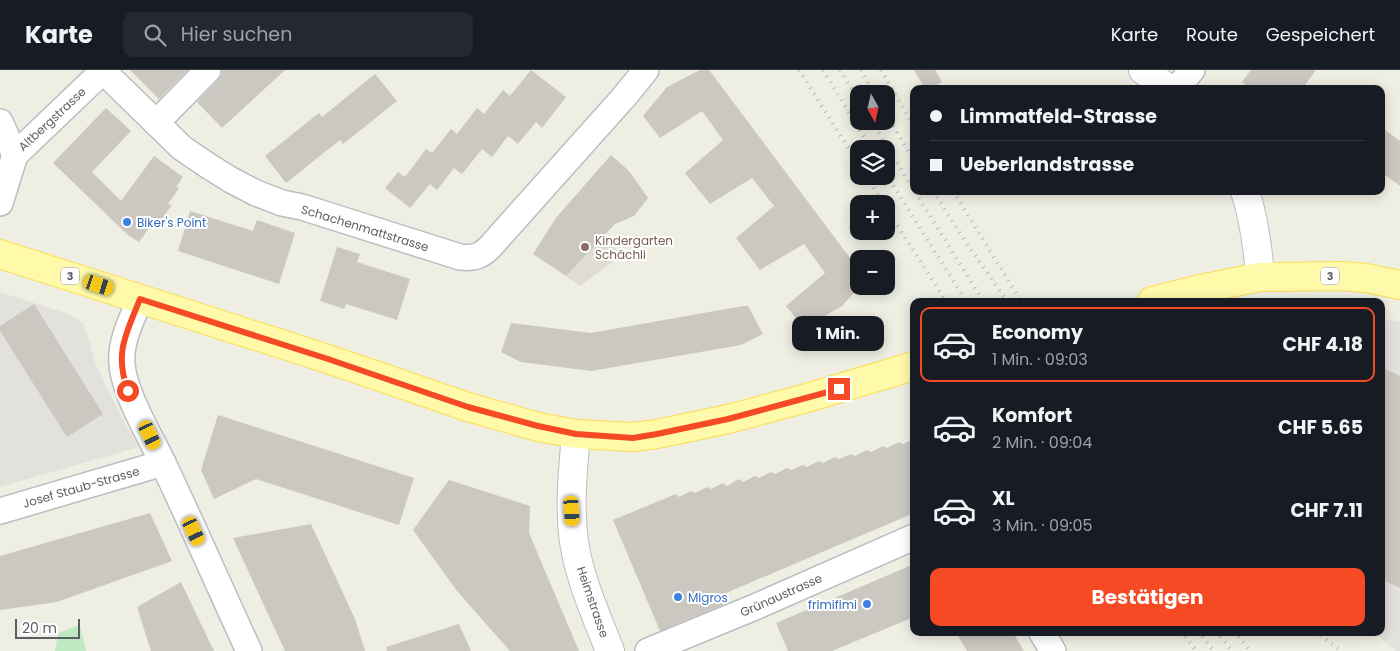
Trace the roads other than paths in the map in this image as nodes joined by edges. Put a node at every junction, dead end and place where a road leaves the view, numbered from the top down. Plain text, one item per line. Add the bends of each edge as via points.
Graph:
1 (208, 70) edge
2 (646, 70) edge
3 (1143, 70) edge
4 (1192, 70) edge
5 (104, 71) edge
6 (1164, 85) edge
7 (1179, 85) edge
8 (0, 122) edge
9 (156, 123) junction
10 (15, 155) junction
11 (1246, 195) edge
12 (0, 203) edge
13 (0, 254) edge
14 (1260, 278) junction
15 (1400, 285) edge
16 (1164, 298) edge
17 (140, 299) junction
18 (910, 367) edge
19 (576, 434) junction
20 (163, 463) junction
21 (0, 511) edge
22 (910, 539) edge
23 (1044, 636) edge
24 (249, 651) edge
25 (610, 651) edge
26 (648, 651) edge
27 (1053, 651) edge

1 - 9 street
2 - 9 street, Schachenmattstrasse via 490,247 471,258 282,204 256,193 182,148
3 - 6 street
4 - 7 street
5 - 9 street, Schachenmattstrasse
5 - 10 street, Altbergstrasse
8 - 10 street
10 - 12 street, Altbergstrasse
11 - 14 street via 1258,248
13 - 17 main road, 3
14 - 15 main road, 3 via 1341,276
14 - 16 main road, 3
17 - 19 main road, 3 via 468,407
17 - 20 street via 124,340 124,379
18 - 19 main road, 3 via 737,417 657,434 633,438
19 - 25 street, Heimstrasse via 571,496 574,542 587,594
20 - 21 street, Josef Staub-Strasse
20 - 24 street
22 - 26 street, Grünaustrasse
23 - 27 street

